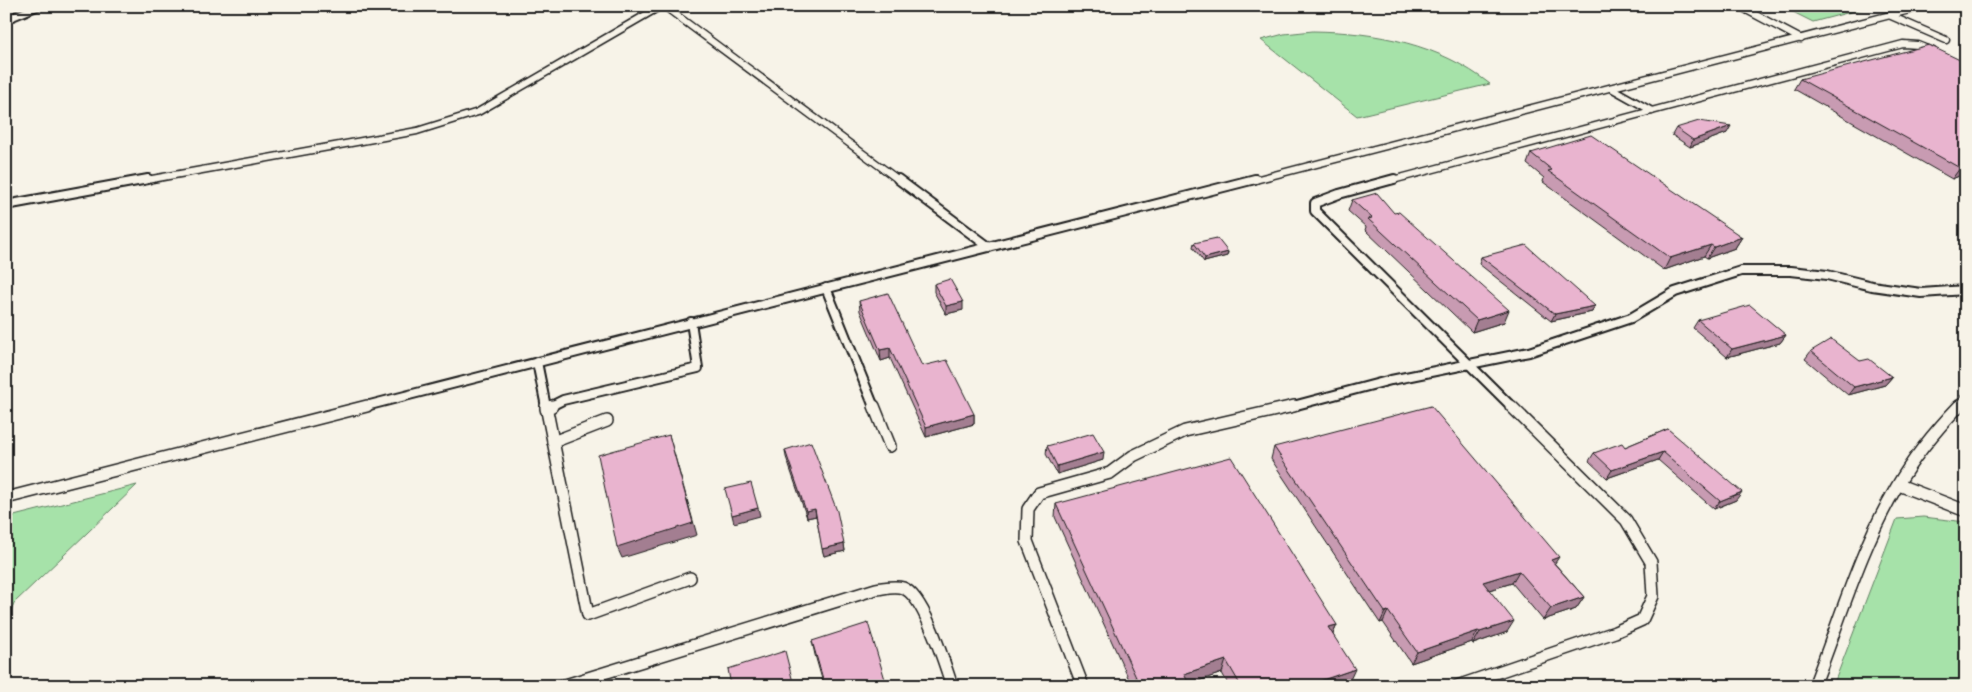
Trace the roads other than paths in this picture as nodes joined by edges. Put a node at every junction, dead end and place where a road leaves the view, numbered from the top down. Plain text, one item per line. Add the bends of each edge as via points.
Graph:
1 (42, 6) edge
2 (662, 6) edge
3 (1739, 6) edge
4 (1926, 6) edge
5 (1962, 6) edge
6 (1966, 8) edge
7 (1891, 16) junction
8 (6, 20) edge
9 (1802, 39) junction
10 (1946, 40) dead end
11 (1944, 56) edge
12 (1611, 88) junction
13 (1652, 112) junction
14 (6, 205) edge
15 (990, 247) junction
16 (826, 288) junction
17 (1966, 290) edge
18 (691, 322) junction
19 (537, 362) junction
20 (1468, 363) junction
21 (1966, 399) edge
22 (546, 409) junction
23 (607, 421) dead end
24 (553, 442) junction
25 (890, 446) dead end
26 (1899, 485) junction
27 (6, 498) edge
28 (1966, 511) edge
29 (690, 578) dead end
30 (562, 686) edge
31 (952, 686) edge
32 (1083, 686) edge
33 (1457, 686) edge
34 (1814, 686) edge

1 - 8 street
2 - 14 lane via 478,112 417,131
2 - 15 lane
3 - 9 lane
4 - 7 lane
5 - 6 lane
7 - 9 lane
7 - 10 lane
9 - 12 lane
11 - 13 lane via 1918,45 1903,44
12 - 13 lane
12 - 15 lane
13 - 20 lane via 1315,203 1315,211 1322,219
15 - 16 lane
16 - 18 lane
16 - 25 lane
17 - 20 lane via 1920,294 1827,274 1741,271 1675,292 1631,318 1529,352
18 - 19 lane
18 - 22 lane via 698,368 564,400
19 - 22 lane
19 - 27 lane
20 - 32 lane via 1186,431 1133,456 1110,473 1039,493 1028,509 1027,541
20 - 33 lane via 1626,520 1651,562 1652,596 1642,620 1616,632
21 - 26 lane
22 - 24 lane
23 - 24 lane
24 - 29 lane via 588,615
26 - 28 lane
26 - 34 lane via 1880,519
30 - 31 lane via 876,589 895,586 906,589 916,598

